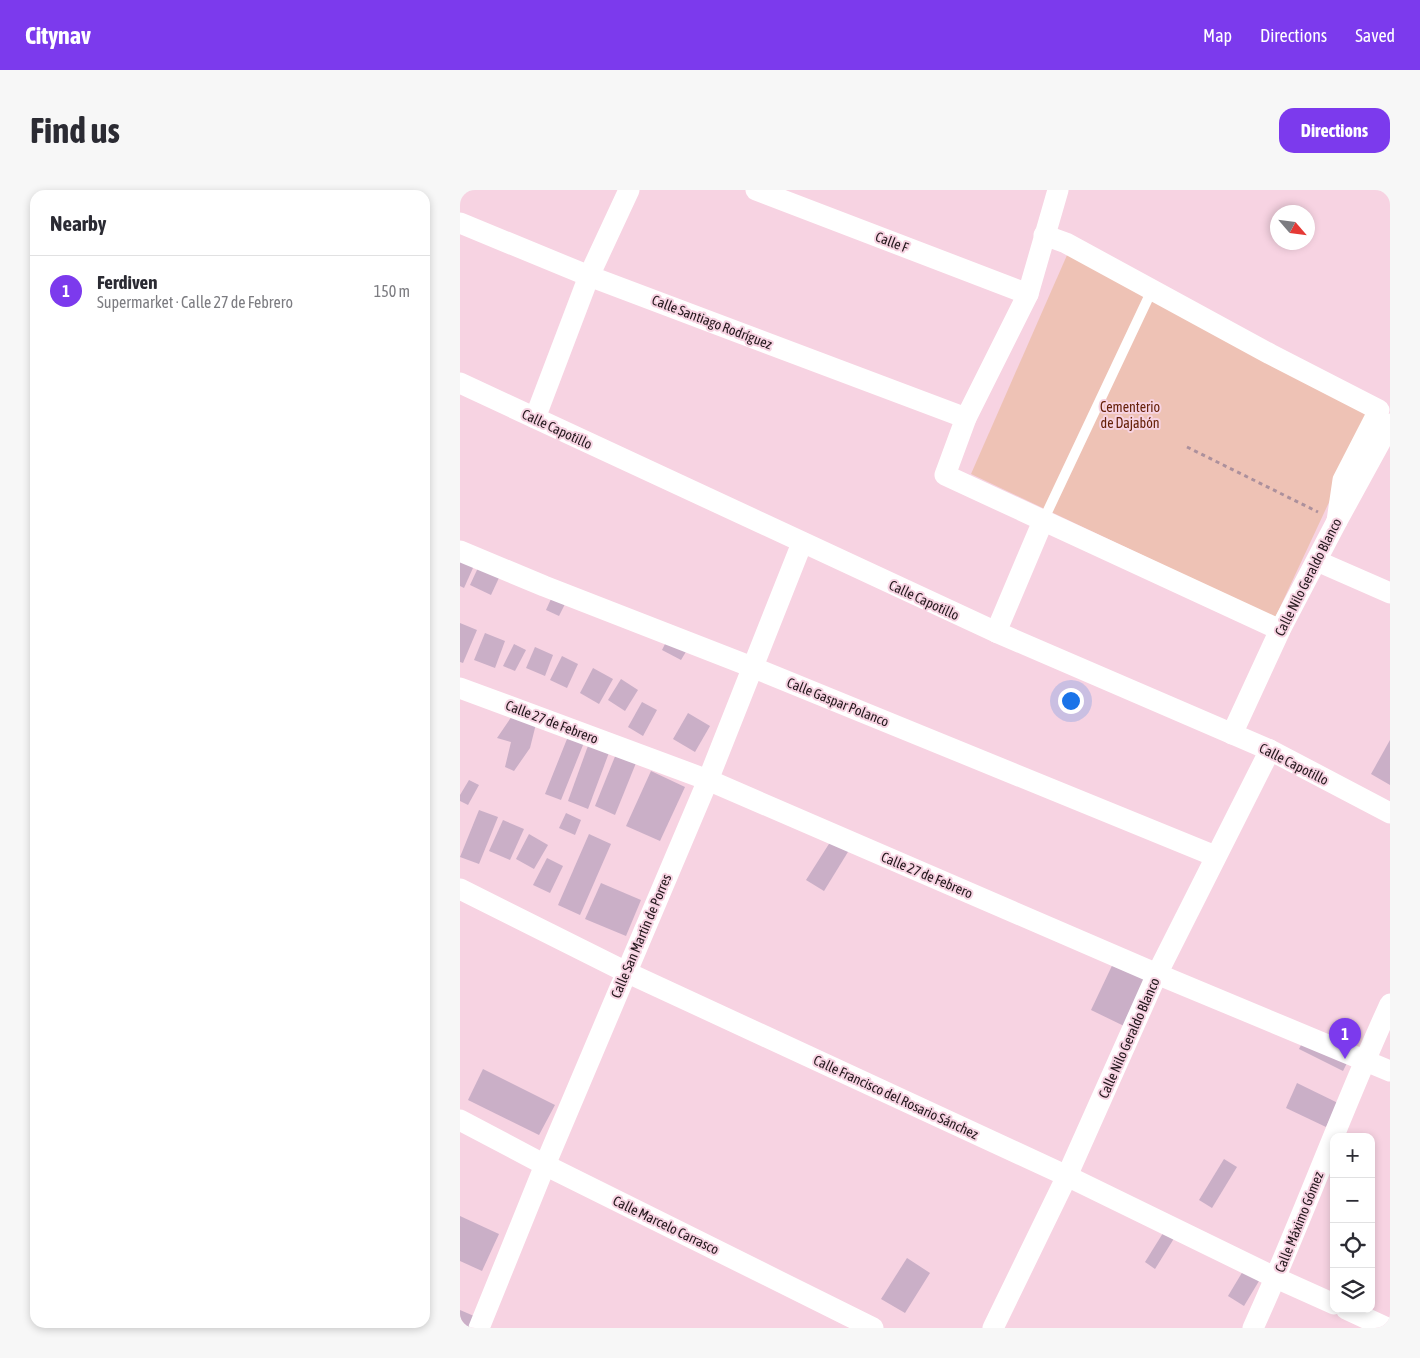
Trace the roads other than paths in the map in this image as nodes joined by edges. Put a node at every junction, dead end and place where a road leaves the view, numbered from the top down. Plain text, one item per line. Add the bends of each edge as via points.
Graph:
1 (629, 190) edge
2 (756, 190) edge
3 (1057, 190) edge
4 (460, 224) edge
5 (1044, 235) junction
6 (589, 276) junction
7 (1152, 290) junction
8 (1028, 294) junction
9 (460, 383) edge
10 (535, 418) junction
11 (966, 418) junction
12 (1390, 424) edge
13 (1044, 521) junction
14 (1337, 521) junction
15 (802, 543) junction
16 (460, 551) edge
17 (1317, 560) junction
18 (1390, 592) edge
19 (1280, 630) junction
20 (996, 632) junction
21 (752, 667) junction
22 (460, 688) edge
23 (1232, 734) junction
24 (1270, 750) junction
25 (708, 780) junction
26 (1390, 813) edge
27 (1215, 856) junction
28 (460, 889) edge
29 (626, 972) junction
30 (1157, 974) junction
31 (1390, 1004) edge
32 (1365, 1059) junction
33 (1390, 1070) edge
34 (460, 1120) edge
35 (545, 1165) junction
36 (1067, 1176) junction
37 (1276, 1278) junction
38 (1330, 1302) edge
39 (1355, 1313) edge
40 (479, 1328) edge
41 (873, 1328) edge
42 (993, 1328) edge
43 (1253, 1328) edge
44 (1387, 1328) edge

1 - 6 street
2 - 8 street, Calle F
3 - 5 street
4 - 6 street, Calle Santiago Rodríguez
5 - 7 street via 1066,243
5 - 8 street
6 - 10 street
6 - 11 street, Calle Santiago Rodríguez
7 - 13 lane
7 - 14 street via 1379,410 1343,480
8 - 11 street
9 - 10 street, Calle Capotillo
10 - 15 street, Calle Capotillo
11 - 13 street via 945,475
12 - 14 street, Calle Nilo Geraldo Blanco
13 - 19 street
13 - 20 street
14 - 17 street, Calle Nilo Geraldo Blanco
15 - 20 street, Calle Capotillo
15 - 21 street, Calle San Martín de Porres
16 - 21 street, Calle Gaspar Polanco
17 - 18 street
17 - 19 street, Calle Nilo Geraldo Blanco
19 - 23 street, Calle Nilo Geraldo Blanco
20 - 23 street, Calle Capotillo
21 - 25 street, Calle San Martín de Porres
21 - 27 street, Calle Gaspar Polanco
22 - 25 street, Calle 27 de Febrero
23 - 24 street, Calle Capotillo
24 - 26 street, Calle Capotillo
24 - 27 street, Calle Nilo Geraldo Blanco
25 - 29 street, Calle San Martín de Porres
25 - 30 street, Calle 27 de Febrero
27 - 30 street, Calle Nilo Geraldo Blanco
28 - 29 street, Calle Francisco del Rosario Sánchez
29 - 35 street, Calle San Martín de Porres
29 - 36 street, Calle Francisco del Rosario Sánchez
30 - 32 street, Calle 27 de Febrero
30 - 36 street, Calle Nilo Geraldo Blanco
31 - 32 street, Calle Máximo Gómez
32 - 33 street, Calle 27 de Febrero
32 - 37 street, Calle Máximo Gómez
34 - 35 street, Calle Marcelo Carrasco
35 - 40 street, Calle San Martín de Porres
35 - 41 street, Calle Marcelo Carrasco
36 - 37 street, Calle Francisco del Rosario Sánchez
36 - 42 street, Calle Nilo Geraldo Blanco
37 - 38 street, Calle Francisco del Rosario Sánchez
37 - 43 street, Calle Máximo Gómez
39 - 44 street

